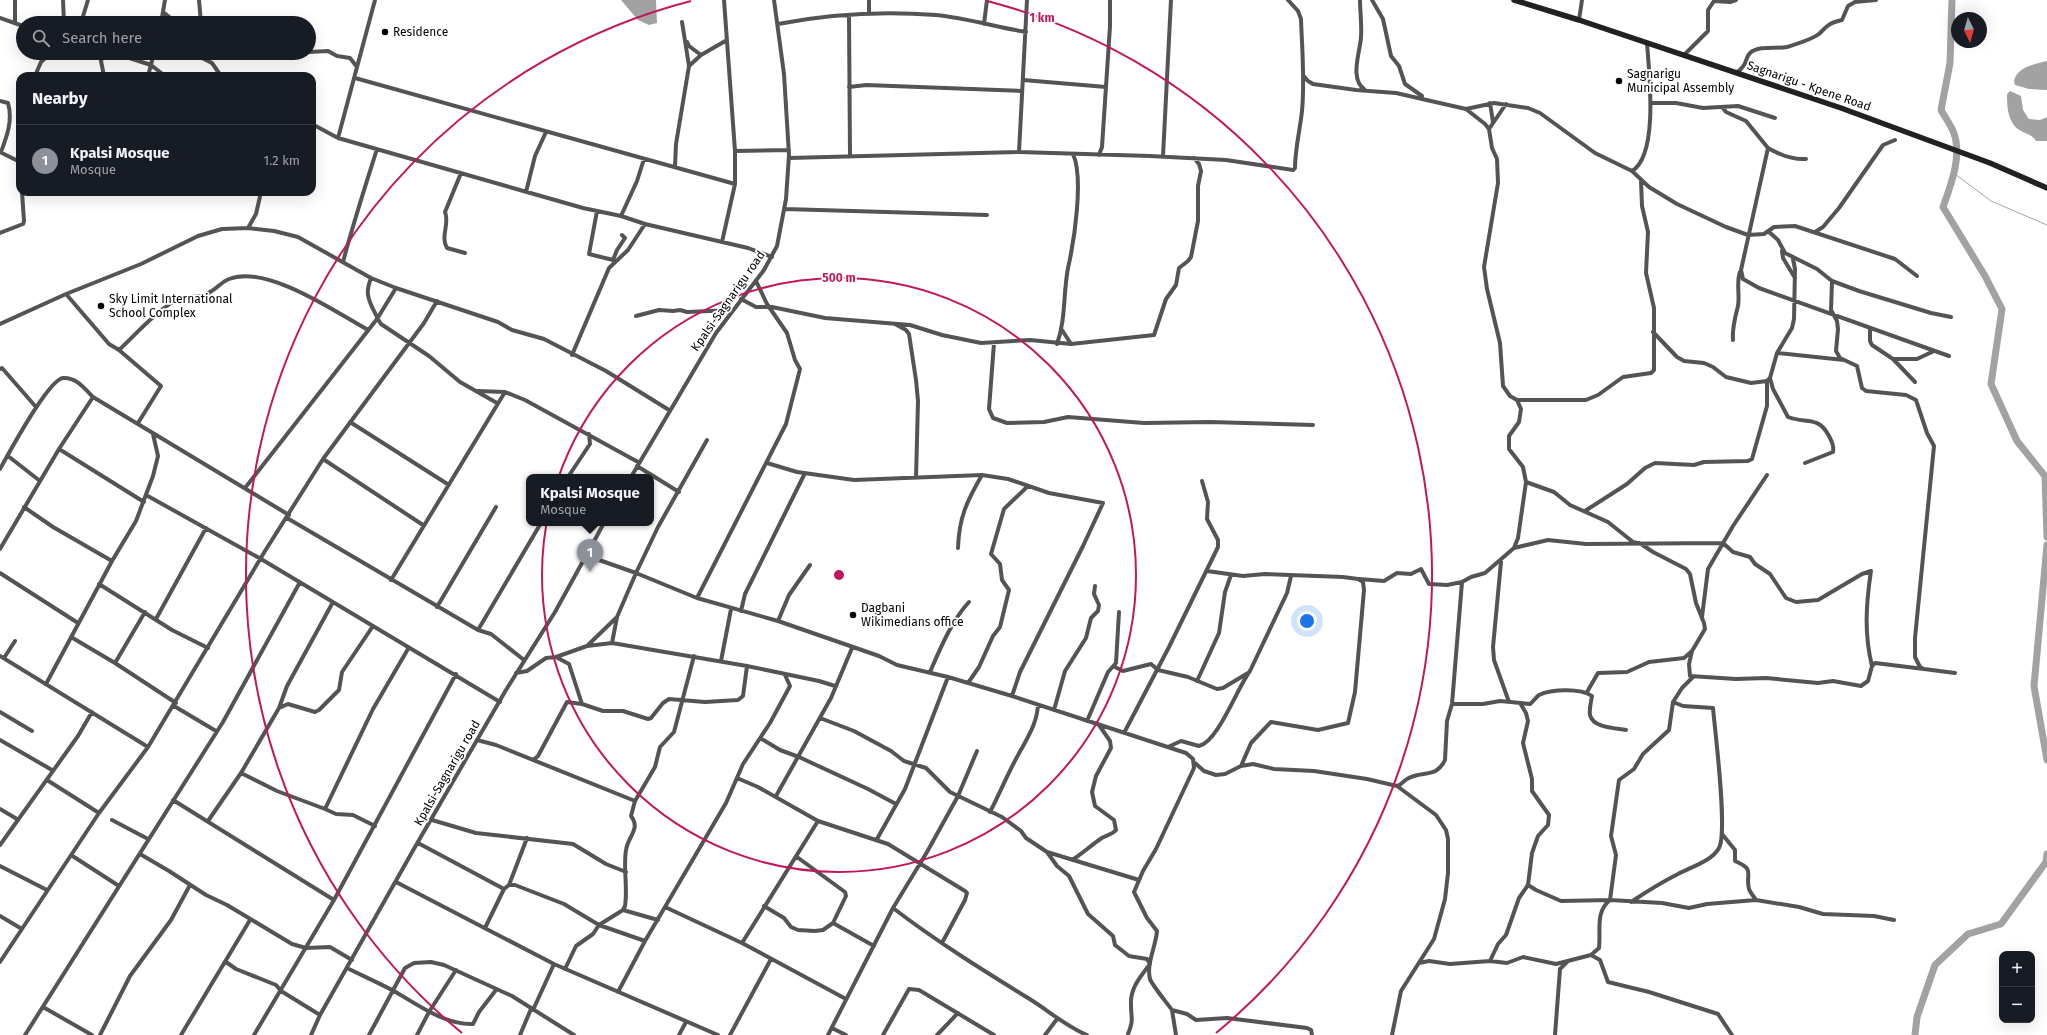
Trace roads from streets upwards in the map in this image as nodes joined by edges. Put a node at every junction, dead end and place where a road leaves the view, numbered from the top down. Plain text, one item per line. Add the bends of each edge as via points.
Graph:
1 (15, 0) edge
2 (63, 0) edge
3 (88, 0) edge
4 (165, 0) edge
5 (199, 0) edge
6 (375, 0) edge
7 (724, 0) edge
8 (774, 0) edge
9 (869, 0) edge
10 (987, 0) edge
11 (1027, 0) edge
12 (1110, 0) edge
13 (1171, 0) edge
14 (1288, 0) edge
15 (1360, 0) edge
16 (1372, 0) edge
17 (1514, 0) edge
18 (1582, 0) edge
19 (1736, 0) edge
20 (1876, 0) edge
21 (163, 12) junction
22 (869, 14) junction
23 (64, 16) edge
24 (83, 16) edge
25 (162, 16) edge
26 (168, 16) edge
27 (200, 16) edge
28 (849, 16) junction
29 (0, 18) edge
30 (1579, 20) junction
31 (682, 22) dead end
32 (15, 23) joint
33 (778, 24) junction
34 (984, 24) junction
35 (1026, 32) junction
36 (685, 38) junction
37 (727, 40) junction
38 (1647, 43) junction
39 (316, 52) edge
40 (702, 55) junction
41 (1684, 55) junction
42 (42, 60) edge
43 (102, 60) edge
44 (136, 60) edge
45 (152, 60) edge
46 (206, 60) edge
47 (151, 65) junction
48 (689, 66) junction
49 (357, 67) junction
50 (36, 72) edge
51 (103, 72) edge
52 (149, 72) edge
53 (161, 72) edge
54 (218, 72) edge
55 (1736, 73) junction
56 (1303, 75) junction
57 (355, 78) junction
58 (1023, 80) junction
59 (849, 87) junction
60 (1106, 87) junction
61 (1022, 91) junction
62 (1366, 91) junction
63 (1425, 98) junction
64 (0, 100) edge
65 (1490, 103) junction
66 (1651, 103) junction
67 (1506, 104) junction
68 (1722, 107) junction
69 (1466, 109) junction
70 (1775, 118) dead end
71 (1493, 122) junction
72 (316, 126) edge
73 (1489, 129) junction
74 (546, 132) junction
75 (338, 138) junction
76 (1895, 140) dead end
77 (1768, 148) junction
78 (377, 149) junction
79 (789, 150) junction
80 (735, 151) junction
81 (0, 152) edge
82 (1019, 152) junction
83 (1073, 154) junction
84 (1099, 154) junction
85 (850, 156) junction
86 (1163, 156) junction
87 (789, 158) junction
88 (1194, 158) junction
89 (644, 159) junction
90 (1806, 159) dead end
91 (16, 160) edge
92 (675, 167) junction
93 (1632, 171) junction
94 (461, 173) junction
95 (1641, 181) junction
96 (735, 184) junction
97 (2047, 188) edge
98 (526, 192) junction
99 (22, 196) edge
100 (260, 196) edge
101 (785, 209) junction
102 (597, 211) junction
103 (987, 215) dead end
104 (621, 216) junction
105 (645, 224) junction
106 (248, 228) junction
107 (1768, 231) junction
108 (1815, 232) junction
109 (0, 233) edge
110 (622, 235) dead end
111 (1748, 235) junction
112 (722, 242) junction
113 (1782, 250) junction
114 (465, 253) dead end
115 (772, 257) junction
116 (1793, 259) junction
117 (343, 262) junction
118 (1741, 270) junction
119 (1917, 276) dead end
120 (371, 278) junction
121 (1795, 279) junction
122 (756, 281) junction
123 (1832, 281) junction
124 (396, 288) junction
125 (66, 294) junction
126 (741, 299) junction
127 (437, 301) junction
128 (1793, 301) junction
129 (769, 307) junction
130 (733, 310) junction
131 (1832, 315) junction
132 (636, 316) dead end
133 (1951, 317) dead end
134 (377, 319) junction
135 (893, 323) junction
136 (0, 324) edge
137 (1870, 328) junction
138 (368, 330) junction
139 (1062, 330) junction
140 (1653, 332) junction
141 (1733, 340) dead end
142 (409, 343) junction
143 (994, 343) junction
144 (1057, 344) junction
145 (1071, 344) junction
146 (119, 350) junction
147 (1934, 351) junction
148 (1777, 353) junction
149 (572, 355) junction
150 (1949, 356) dead end
151 (1893, 359) junction
152 (1844, 360) junction
153 (1, 367) edge
154 (1769, 380) junction
155 (1915, 382) dead end
156 (477, 391) junction
157 (505, 392) junction
158 (93, 397) junction
159 (1517, 400) junction
160 (497, 403) junction
161 (36, 408) junction
162 (669, 410) junction
163 (350, 422) junction
164 (138, 423) junction
165 (1313, 425) dead end
166 (154, 434) junction
167 (589, 434) junction
168 (598, 440) junction
169 (707, 440) dead end
170 (590, 444) junction
171 (59, 449) junction
172 (8, 456) junction
173 (324, 459) junction
174 (2, 462) edge
175 (767, 462) junction
176 (1805, 463) dead end
177 (638, 464) junction
178 (0, 468) edge
179 (805, 473) junction
180 (570, 474) edge
181 (633, 474) edge
182 (653, 474) edge
183 (654, 475) edge
184 (982, 475) junction
185 (1767, 475) dead end
186 (916, 478) junction
187 (40, 480) junction
188 (1202, 481) dead end
189 (1526, 482) junction
190 (449, 485) junction
191 (1028, 486) junction
192 (244, 488) junction
193 (679, 492) junction
194 (146, 495) junction
195 (144, 502) junction
196 (24, 507) junction
197 (496, 507) dead end
198 (1585, 511) junction
199 (288, 517) junction
200 (423, 525) junction
201 (539, 526) edge
202 (602, 526) edge
203 (206, 528) junction
204 (1723, 543) junction
205 (1641, 544) junction
206 (0, 548) edge
207 (958, 548) dead end
208 (1514, 548) junction
209 (585, 555) junction
210 (262, 559) junction
211 (112, 561) junction
212 (1501, 561) junction
213 (810, 564) dead end
214 (1207, 571) junction
215 (0, 573) edge
216 (636, 573) junction
217 (1231, 575) junction
218 (1291, 576) junction
219 (1358, 579) junction
220 (391, 580) junction
221 (300, 582) junction
222 (1462, 582) junction
223 (100, 584) junction
224 (1096, 586) dead end
225 (696, 598) junction
226 (332, 602) junction
227 (969, 602) dead end
228 (437, 607) junction
229 (731, 609) junction
230 (741, 611) junction
231 (145, 612) junction
232 (1119, 612) dead end
233 (617, 617) junction
234 (1702, 618) junction
235 (156, 619) junction
236 (778, 621) junction
237 (78, 623) junction
238 (373, 626) junction
239 (478, 630) junction
240 (71, 637) junction
241 (16, 641) dead end
242 (612, 643) junction
243 (587, 646) junction
244 (208, 648) junction
245 (852, 648) junction
246 (408, 649) junction
247 (1692, 651) junction
248 (694, 656) junction
249 (1, 657) edge
250 (556, 657) junction
251 (524, 660) junction
252 (721, 661) junction
253 (115, 663) junction
254 (747, 666) junction
255 (1115, 666) junction
256 (1872, 666) junction
257 (1924, 669) junction
258 (1158, 670) junction
259 (930, 672) junction
260 (1250, 672) junction
261 (1955, 673) dead end
262 (456, 674) junction
263 (516, 674) junction
264 (785, 675) junction
265 (948, 677) junction
266 (1693, 677) junction
267 (1197, 680) junction
268 (968, 683) junction
269 (46, 684) junction
270 (835, 686) junction
271 (1587, 692) junction
272 (1012, 696) junction
273 (682, 699) junction
274 (500, 702) junction
275 (1509, 702) junction
276 (1674, 702) junction
277 (1520, 703) junction
278 (582, 704) junction
279 (1452, 704) junction
280 (175, 705) junction
281 (1038, 705) junction
282 (279, 708) junction
283 (1054, 710) junction
284 (0, 712) edge
285 (92, 712) junction
286 (820, 718) junction
287 (1087, 721) junction
288 (1098, 724) junction
289 (1626, 730) dead end
290 (32, 731) dead end
291 (216, 731) junction
292 (1124, 733) junction
293 (760, 738) junction
294 (0, 740) edge
295 (477, 740) junction
296 (148, 747) junction
297 (1168, 747) junction
298 (977, 751) dead end
299 (799, 757) junction
300 (533, 760) junction
301 (1195, 763) junction
302 (916, 764) junction
303 (1241, 766) junction
304 (52, 770) junction
305 (241, 773) junction
306 (737, 778) junction
307 (47, 780) junction
308 (1397, 786) junction
309 (776, 796) junction
310 (958, 796) junction
311 (173, 800) junction
312 (635, 801) junction
313 (896, 804) junction
314 (0, 809) edge
315 (325, 809) junction
316 (990, 812) junction
317 (99, 813) junction
318 (17, 819) junction
319 (112, 820) dead end
320 (432, 820) junction
321 (208, 821) junction
322 (818, 821) junction
323 (375, 826) junction
324 (1722, 834) junction
325 (527, 838) junction
326 (148, 839) junction
327 (877, 839) junction
328 (418, 843) junction
329 (0, 845) edge
330 (1047, 852) junction
331 (140, 854) junction
332 (71, 855) junction
333 (797, 858) junction
334 (1072, 860) junction
335 (920, 863) junction
336 (0, 866) edge
337 (626, 872) junction
338 (1139, 880) junction
339 (396, 882) junction
340 (509, 885) junction
341 (1528, 885) junction
342 (119, 886) junction
343 (190, 886) junction
344 (504, 889) junction
345 (47, 890) junction
346 (334, 900) junction
347 (1610, 900) junction
348 (1756, 900) junction
349 (1630, 902) junction
350 (764, 906) junction
351 (665, 907) junction
352 (893, 908) junction
353 (623, 910) junction
354 (0, 916) edge
355 (250, 920) junction
356 (658, 920) junction
357 (1894, 920) dead end
358 (833, 923) junction
359 (600, 925) junction
360 (22, 928) junction
361 (485, 928) junction
362 (645, 942) junction
363 (742, 943) junction
364 (942, 943) junction
365 (874, 946) junction
366 (306, 948) junction
367 (1591, 955) junction
368 (771, 959) junction
369 (352, 960) junction
370 (1569, 960) junction
371 (1490, 961) junction
372 (0, 962) edge
373 (226, 962) junction
374 (1419, 963) junction
375 (554, 964) junction
376 (1150, 964) junction
377 (348, 968) junction
378 (565, 969) junction
379 (456, 970) junction
380 (496, 990) junction
381 (281, 991) junction
382 (394, 991) junction
383 (618, 992) junction
384 (846, 999) junction
385 (43, 1007) junction
386 (532, 1009) junction
387 (1172, 1010) junction
388 (429, 1012) junction
389 (958, 1013) junction
390 (320, 1015) junction
391 (1057, 1019) junction
392 (686, 1022) junction
393 (832, 1028) junction
394 (25, 1035) edge
395 (92, 1035) edge
396 (100, 1035) edge
397 (181, 1035) edge
398 (254, 1035) edge
399 (311, 1035) edge
400 (369, 1035) edge
401 (417, 1035) edge
402 (520, 1035) edge
403 (573, 1035) edge
404 (679, 1035) edge
405 (718, 1035) edge
406 (730, 1035) edge
407 (828, 1035) edge
408 (846, 1035) edge
409 (883, 1035) edge
410 (937, 1035) edge
411 (994, 1035) edge
412 (1045, 1035) edge
413 (1088, 1035) edge
414 (1127, 1035) edge
415 (1176, 1035) edge
416 (1312, 1035) edge
417 (1392, 1035) edge
418 (1555, 1035) edge
419 (1732, 1035) edge

1 - 32 street
2 - 23 street
3 - 24 street
4 - 21 street
5 - 27 street
6 - 49 street
7 - 37 street
8 - 33 street, Kpalsi-Sagnarigu road
9 - 22 street
10 - 34 street
11 - 35 street
12 - 60 street
13 - 86 street
14 - 56 street via 1298,11 1301,19
15 - 62 street via 1361,38 1356,67 1360,85
16 - 63 street via 1383,19 1389,52 1400,66 1405,84
17 - 30 street, Sagnarigu - Kpene Road
18 - 30 street
19 - 41 street via 1714,1 1708,10 1708,31
20 - 55 street via 1855,2 1848,6 1842,20 1828,24 1818,34 1804,41 1785,47 1755,51 1750,54 1744,67
21 - 25 street
21 - 26 street
22 - 28 street
22 - 34 street via 937,15
28 - 33 street
28 - 59 street
29 - 32 street
30 - 38 street, Sagnarigu - Kpene Road
31 - 36 street
33 - 79 street, Kpalsi-Sagnarigu road
34 - 35 street
35 - 58 street
36 - 40 street via 689,46
36 - 48 street
37 - 40 street
37 - 80 street
38 - 41 street, Sagnarigu - Kpene Road
38 - 66 street
39 - 49 street via 328,52 348,58
40 - 48 street
41 - 55 street, Sagnarigu - Kpene Road
42 - 50 street
43 - 51 street
44 - 47 street
45 - 47 street
46 - 54 street via 212,63
47 - 52 street
47 - 53 street
48 - 92 street via 676,144
49 - 57 street
55 - 97 street, Sagnarigu - Kpene Road via 1841,108
56 - 62 street via 1313,84
56 - 88 street via 1302,110 1293,170
57 - 74 street
57 - 75 street
58 - 60 street
58 - 61 street
59 - 61 street via 866,85
59 - 85 street
60 - 84 street via 1102,147
61 - 82 street
62 - 63 street
63 - 69 street
64 - 81 street via 8,103 10,115 9,127
65 - 67 street
65 - 69 street
65 - 71 street
66 - 68 street via 1676,103 1703,108
66 - 93 street via 1646,146 1638,168
67 - 71 street
67 - 93 street via 1540,113 1595,153
68 - 70 street via 1738,106
68 - 77 street via 1726,112 1746,121
69 - 73 street
71 - 73 street
72 - 75 street
73 - 159 street via 1497,159 1498,178 1484,267 1500,343 1503,386 1506,392
74 - 89 street
74 - 98 street via 535,156
75 - 78 street
76 - 108 street via 1883,145 1839,208 1823,227
77 - 90 street via 1780,155 1799,160
77 - 111 street
78 - 94 street
78 - 117 street via 357,207
79 - 80 street
79 - 87 street, Kpalsi-Sagnarigu road
80 - 96 street
81 - 91 street
82 - 83 street
82 - 85 street
83 - 84 street
83 - 139 street via 1078,169 1076,211
84 - 86 street
85 - 87 street
86 - 88 street
87 - 101 street, Kpalsi-Sagnarigu road
88 - 145 street via 1201,171 1194,243 1188,261 1179,268 1176,285 1166,299 1154,335
89 - 92 street
89 - 104 street
92 - 96 street
93 - 95 street
94 - 98 street
94 - 114 street via 445,212 447,217 444,240 447,248
95 - 111 street via 1677,204
95 - 140 street via 1642,206 1648,232 1646,273 1654,308
96 - 112 street
98 - 102 street
99 - 109 street via 24,221
100 - 106 street via 256,214
101 - 103 street
101 - 115 street, Kpalsi-Sagnarigu road via 780,236
102 - 104 street
102 - 110 street via 589,254 614,260 625,238
104 - 105 street
105 - 112 street
105 - 149 street via 628,250 609,268
106 - 117 street via 290,234
106 - 125 street via 222,228 198,236 141,264
107 - 108 street via 1774,227 1795,226
107 - 111 street via 1764,234
107 - 113 street via 1778,240
108 - 119 street via 1895,259
111 - 118 street
112 - 115 street
113 - 116 street
113 - 121 street via 1783,258
115 - 122 street, Kpalsi-Sagnarigu road
116 - 121 street
116 - 123 street via 1817,269
117 - 120 street
118 - 128 street via 1746,282
118 - 141 street via 1738,280 1738,306 1733,322
120 - 124 street
120 - 134 street via 366,289
121 - 128 street
122 - 126 street, Kpalsi-Sagnarigu road
122 - 129 street
123 - 131 street
123 - 133 street
124 - 127 street
124 - 134 street
125 - 136 street
125 - 146 street via 109,344
126 - 129 street via 753,306
126 - 130 street, Kpalsi-Sagnarigu road
127 - 142 street via 431,314
127 - 149 street via 498,322 512,330 532,334
128 - 131 street
128 - 148 street via 1792,328
129 - 135 street via 825,318
129 - 175 street via 787,333 800,369 786,424
130 - 132 street via 659,310
130 - 162 street, Kpalsi-Sagnarigu road
131 - 137 street
131 - 152 street via 1837,321 1836,351
134 - 138 street
134 - 142 street
135 - 143 street via 981,343
135 - 186 street via 909,334 916,380
137 - 147 street
137 - 151 street via 1872,345
138 - 146 street via 321,302 286,286 258,278 236,278 228,279 207,294 184,298 169,305
138 - 192 street
139 - 144 street
139 - 145 street
140 - 154 street via 1684,361 1704,363 1713,366 1726,377 1751,383
140 - 159 street via 1655,366 1651,373 1624,377 1586,400
142 - 156 street via 460,382
142 - 163 street
143 - 144 street via 1030,340
143 - 165 street via 989,409 993,418 1008,423 1044,422 1068,417 1144,424 1210,422
144 - 145 street
146 - 164 street via 161,386
147 - 150 street
147 - 151 street via 1917,359
148 - 152 street
148 - 154 street
149 - 162 street via 606,371
151 - 155 street
152 - 257 street via 1857,366 1862,388 1866,391 1900,394 1916,400 1923,424 1934,446 1915,638 1917,662
153 - 161 street
154 - 176 street via 1788,417 1819,423 1834,446 1833,452 1829,455
154 - 198 street via 1766,406 1752,459 1694,465 1655,463
156 - 157 street
156 - 160 street
157 - 160 street
157 - 167 street
158 - 161 street via 79,382 71,378 62,378 54,382
158 - 164 street
158 - 171 street
159 - 189 street via 1521,409 1519,422 1509,436 1509,449 1523,467
160 - 190 street
161 - 172 street
162 - 177 street, Kpalsi-Sagnarigu road
163 - 173 street
163 - 190 street
164 - 166 street
166 - 192 street
166 - 194 street via 157,461
167 - 168 street
167 - 170 street
168 - 170 street
168 - 177 street
169 - 193 street
170 - 180 street
171 - 187 street
171 - 195 street
172 - 174 street
172 - 187 street
173 - 199 street
173 - 200 street
174 - 178 street
175 - 179 street
175 - 225 street
177 - 181 street, Kpalsi-Sagnarigu road
177 - 182 street
179 - 186 street via 854,480
179 - 230 street via 745,594
183 - 193 street
184 - 186 street
184 - 191 street via 1008,479
184 - 207 street via 966,503
185 - 204 street
187 - 196 street
188 - 214 street via 1208,502 1208,524 1218,540 1218,547
189 - 198 street via 1554,492
189 - 208 street via 1518,538
190 - 200 street
191 - 268 street via 1004,509 998,528 991,554 1000,564 1002,580 1009,590 1000,626
191 - 272 street via 1048,493 1102,503 1084,546 1020,672
192 - 199 street
193 - 216 street via 658,527
194 - 195 street
194 - 203 street
195 - 211 street via 136,521
196 - 206 street
196 - 211 street
197 - 228 street
198 - 205 street via 1608,522 1633,542
199 - 210 street
199 - 220 street
200 - 220 street
201 - 239 street
202 - 209 street, Kpalsi-Sagnarigu road
203 - 210 street
203 - 235 street
204 - 205 street
204 - 234 street via 1708,569
204 - 256 street via 1733,552 1750,557 1755,564 1770,574 1786,598 1796,602 1818,600 1871,571 1866,605 1866,630
205 - 208 street via 1586,544 1548,540
205 - 234 street via 1686,569 1690,574
208 - 212 street
209 - 216 street
209 - 251 street, Kpalsi-Sagnarigu road via 555,612
210 - 221 street
210 - 244 street
211 - 223 street
212 - 222 street via 1485,573
212 - 275 street via 1493,647 1494,660
213 - 236 street via 789,595
214 - 217 street
214 - 258 street
215 - 237 street
216 - 225 street
216 - 233 street
217 - 218 street
217 - 267 street via 1225,592 1219,633
218 - 219 street
218 - 260 street via 1287,593
219 - 222 street via 1384,581 1397,573 1411,574 1421,569 1429,584 1446,586
219 - 303 street via 1363,582 1364,590 1355,692 1348,723 1318,730 1271,722 1251,743
220 - 228 street
221 - 226 street
221 - 291 street
222 - 279 street
223 - 231 street
223 - 237 street
224 - 283 street via 1094,594 1099,606 1098,611 1090,618 1086,638 1065,671
225 - 229 street
226 - 238 street
226 - 282 street via 287,686
227 - 259 street via 941,647
228 - 239 street
229 - 230 street
229 - 252 street
230 - 236 street
231 - 235 street
231 - 253 street
232 - 255 street
233 - 242 street
233 - 243 street
234 - 247 street via 1705,629
235 - 244 street
236 - 245 street
237 - 240 street
238 - 246 street
238 - 282 street via 342,672 338,690 319,710 315,712 288,704
239 - 251 street via 491,634
240 - 253 street
240 - 269 street
241 - 249 street
242 - 243 street
242 - 248 street
243 - 250 street
244 - 280 street
245 - 259 street via 898,665
245 - 270 street
246 - 262 street
246 - 315 street via 373,709
247 - 266 street via 1689,669 1690,676
247 - 271 street via 1684,658 1649,662 1627,672 1598,673
248 - 252 street
248 - 273 street
249 - 269 street
250 - 263 street via 546,658 527,671
250 - 278 street via 569,664
251 - 263 street, Kpalsi-Sagnarigu road
252 - 254 street
253 - 280 street
254 - 264 street
254 - 273 street via 743,696 738,700 705,702
255 - 258 street via 1123,671 1151,664
255 - 287 street via 1108,672
256 - 257 street via 1879,663
256 - 266 street via 1868,681 1860,686 1833,681 1818,683 1766,678
257 - 261 street
258 - 267 street
258 - 292 street
259 - 265 street
260 - 267 street via 1220,688 1213,688
260 - 297 street via 1242,681 1222,722 1207,743 1199,746 1181,741
262 - 274 street
262 - 323 street
263 - 274 street, Kpalsi-Sagnarigu road
264 - 270 street
264 - 293 street via 790,686
265 - 268 street
265 - 302 street
266 - 276 street via 1682,688
268 - 272 street
269 - 285 street
270 - 286 street
271 - 277 street via 1555,691 1538,696 1530,704
271 - 289 street via 1592,696 1592,720 1597,724
272 - 281 street
273 - 278 street via 669,699 648,719 623,711 604,711
273 - 312 street via 674,732 660,747 655,767
274 - 295 street, Kpalsi-Sagnarigu road
275 - 277 street
275 - 279 street
276 - 324 street via 1683,706 1713,708 1720,774
276 - 347 street via 1669,730 1643,754 1634,769 1619,780 1611,836 1616,855
277 - 341 street via 1528,721 1523,743 1532,779 1532,791 1549,815 1548,825 1538,836 1532,853
278 - 300 street via 567,702 538,756
279 - 308 street via 1447,721 1445,760 1442,765 1433,773 1407,778
280 - 291 street
280 - 296 street
281 - 283 street
281 - 316 street via 1038,713 1029,737
282 - 305 street
283 - 287 street
284 - 290 street
285 - 296 street
285 - 304 street via 78,736
286 - 299 street
286 - 302 street via 854,731 904,761
287 - 288 street
288 - 292 street
288 - 334 street via 1111,748 1096,776 1092,792 1095,806 1114,820 1116,830 1111,835 1100,838 1092,847
291 - 311 street
292 - 297 street
293 - 299 street via 780,750
293 - 306 street
294 - 304 street
295 - 300 street
295 - 320 street, Kpalsi-Sagnarigu road
296 - 317 street
297 - 301 street via 1186,753
298 - 310 street
299 - 309 street
299 - 313 street via 868,788
300 - 312 street
301 - 303 street via 1204,771 1216,775 1225,774
301 - 338 street via 1156,850
302 - 310 street via 926,768 950,792
302 - 313 street
303 - 308 street via 1253,764 1274,769 1367,779
304 - 307 street
305 - 315 street via 277,791
305 - 321 street
306 - 309 street
306 - 351 street via 726,803
307 - 317 street
307 - 318 street
308 - 374 street via 1436,815 1446,830 1448,839 1445,899 1434,939
309 - 322 street
310 - 316 street
310 - 335 street
311 - 321 street
311 - 326 street
312 - 337 street via 631,816 636,825 626,849
313 - 327 street
314 - 318 street
315 - 323 street via 336,814 353,815
316 - 330 street via 1002,817
317 - 332 street
318 - 329 street
319 - 326 street
320 - 325 street via 476,833
320 - 328 street, Kpalsi-Sagnarigu road
321 - 346 street
322 - 327 street
322 - 333 street
323 - 346 street
324 - 348 street via 1735,850 1736,861 1750,871 1749,889
324 - 349 street via 1720,848 1710,858
325 - 337 street via 573,844 606,864
325 - 340 street
326 - 331 street
327 - 335 street
328 - 339 street, Kpalsi-Sagnarigu road
328 - 344 street
330 - 334 street
330 - 376 street via 1057,866 1069,876 1088,914 1113,936 1115,945 1128,956 1147,959
331 - 342 street
331 - 343 street
332 - 342 street
332 - 345 street
333 - 350 street
333 - 358 street via 845,892 846,896
334 - 338 street
335 - 352 street
335 - 364 street via 967,893
336 - 345 street
337 - 353 street via 626,901
338 - 376 street via 1134,892 1147,918 1157,931
339 - 361 street
339 - 369 street, Kpalsi-Sagnarigu road
340 - 344 street
340 - 359 street via 564,904
341 - 347 street via 1561,901
341 - 371 street via 1519,898 1506,935 1498,944
342 - 385 street
343 - 355 street
343 - 396 street via 170,920 130,976
344 - 361 street
345 - 360 street
346 - 366 street
347 - 349 street
347 - 367 street via 1600,912 1600,948
348 - 349 street via 1688,908 1662,903
348 - 357 street via 1799,907 1822,914 1874,916
350 - 358 street via 798,930 823,930
350 - 363 street
351 - 356 street
351 - 363 street
352 - 364 street
352 - 365 street
353 - 356 street
353 - 359 street
354 - 360 street
355 - 366 street via 292,944
355 - 373 street
356 - 362 street
358 - 365 street
359 - 362 street
359 - 378 street via 593,934 576,946
360 - 372 street
361 - 375 street
362 - 383 street
363 - 368 street
364 - 391 street
365 - 384 street
366 - 369 street via 330,947
366 - 381 street
367 - 370 street
367 - 419 street via 1600,960 1608,982 1718,1014
368 - 384 street
368 - 406 street
369 - 377 street, Kpalsi-Sagnarigu road
370 - 371 street via 1556,964 1524,957 1507,963
370 - 418 street via 1560,969
371 - 374 street
373 - 381 street via 236,969 276,984
373 - 397 street
374 - 417 street via 1402,991
375 - 378 street
375 - 386 street
376 - 387 street via 1150,979
376 - 414 street via 1132,992 1133,1021
377 - 382 street
377 - 390 street, Kpalsi-Sagnarigu road
378 - 383 street
379 - 380 street
379 - 382 street via 431,962 414,963 405,968
379 - 388 street
380 - 386 street via 512,996
380 - 388 street via 473,1024 454,1022
381 - 390 street
381 - 398 street
382 - 388 street
382 - 400 street
383 - 392 street
384 - 393 street
385 - 394 street
385 - 395 street
386 - 402 street
386 - 403 street
387 - 415 street
387 - 416 street via 1187,1014 1196,1020 1227,1018 1307,1028 1311,1030
388 - 401 street
389 - 409 street via 920,990 909,989
389 - 410 street
389 - 411 street
390 - 399 street, Kpalsi-Sagnarigu road
391 - 412 street
391 - 413 street
392 - 404 street
392 - 405 street
393 - 407 street
393 - 408 street

